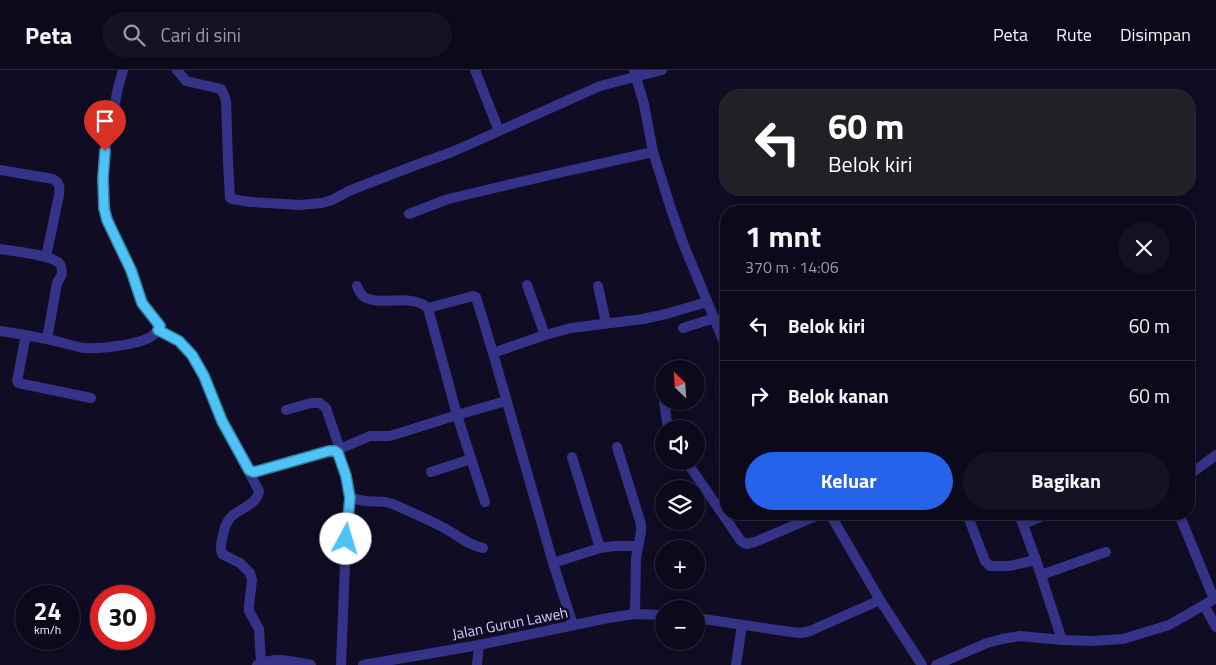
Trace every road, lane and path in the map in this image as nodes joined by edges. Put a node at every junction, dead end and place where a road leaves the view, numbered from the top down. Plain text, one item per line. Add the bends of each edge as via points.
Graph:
1 (123, 70) edge
2 (177, 70) edge
3 (475, 70) edge
4 (662, 70) edge
5 (634, 73) edge
6 (499, 131) junction
7 (653, 152) junction
8 (0, 170) edge
9 (408, 214) dead end
10 (0, 249) edge
11 (46, 257) junction
12 (528, 285) dead end
13 (357, 286) dead end
14 (598, 286) dead end
15 (707, 302) junction
16 (428, 308) junction
17 (715, 318) junction
18 (606, 323) junction
19 (683, 328) dead end
20 (158, 330) junction
21 (0, 331) edge
22 (720, 331) edge
23 (26, 335) junction
24 (545, 336) junction
25 (47, 339) junction
26 (493, 354) junction
27 (91, 398) dead end
28 (506, 401) junction
29 (286, 410) dead end
30 (457, 415) junction
31 (617, 447) dead end
32 (338, 450) junction
33 (1216, 456) edge
34 (572, 457) dead end
35 (471, 459) junction
36 (249, 470) junction
37 (692, 470) edge
38 (1195, 471) edge
39 (431, 472) dead end
40 (350, 498) junction
41 (485, 502) dead end
42 (720, 510) edge
43 (727, 520) edge
44 (807, 520) edge
45 (833, 520) edge
46 (969, 520) edge
47 (1021, 520) edge
48 (1182, 520) edge
49 (638, 546) junction
50 (483, 548) dead end
51 (600, 548) junction
52 (1106, 552) dead end
53 (1036, 560) junction
54 (553, 563) junction
55 (1041, 575) junction
56 (1215, 598) edge
57 (880, 600) junction
58 (1204, 605) junction
59 (635, 614) junction
60 (655, 614) edge
61 (705, 619) edge
62 (573, 625) junction
63 (742, 625) junction
64 (1216, 627) edge
65 (1062, 640) junction
66 (478, 645) junction
67 (259, 664) edge
68 (311, 665) edge
69 (341, 665) edge
70 (363, 665) edge
71 (477, 665) edge
72 (736, 665) edge
73 (922, 665) edge
74 (936, 665) edge

1 - 20 street via 105,151 104,208 142,303 160,326
2 - 6 street via 186,81 220,89 224,95 232,199 300,205 322,203
3 - 6 street
4 - 5 street
5 - 6 street
5 - 7 street
7 - 9 street via 448,199
7 - 15 street
8 - 11 street via 58,181 59,195
10 - 11 street
11 - 25 street via 59,263 62,274 57,283
12 - 24 street
13 - 16 street via 366,298 416,302
14 - 18 street
15 - 17 street
15 - 18 street via 666,314
16 - 26 street via 473,296 476,298
16 - 30 street
17 - 19 street
17 - 22 street
18 - 24 street
20 - 25 street via 152,336 111,347 83,348
20 - 36 street via 179,341 192,355
21 - 23 street
23 - 25 street
23 - 27 street via 18,383
24 - 26 street
26 - 28 street
28 - 30 street
28 - 54 street
29 - 32 street via 320,402 326,408
30 - 32 street via 389,436 370,436
30 - 35 street
31 - 49 street via 639,516 641,532
32 - 36 street via 258,471
32 - 40 street
33 - 38 street
34 - 51 street
35 - 39 street
35 - 41 street
36 - 67 street via 259,494 227,523 220,549 222,554 250,574 249,611 259,629
37 - 42 street
40 - 50 street via 393,504 473,546
40 - 69 street
43 - 44 street via 746,544
45 - 57 street
46 - 53 street via 985,561 990,566
47 - 53 street
48 - 56 street
49 - 51 street
49 - 59 street
51 - 54 street
52 - 55 street
53 - 55 street
54 - 62 street
55 - 65 street
56 - 58 street
57 - 63 street via 801,633
57 - 73 street
58 - 64 street
58 - 65 street via 1169,625 1123,639
59 - 60 street, Jalan Gurun Laweh
59 - 62 street, Jalan Gurun Laweh
61 - 63 street
62 - 66 street, Jalan Gurun Laweh
63 - 72 street
65 - 74 street via 1020,636 1002,639
66 - 70 street, Jalan Gurun Laweh
66 - 71 street
67 - 68 street via 280,659

